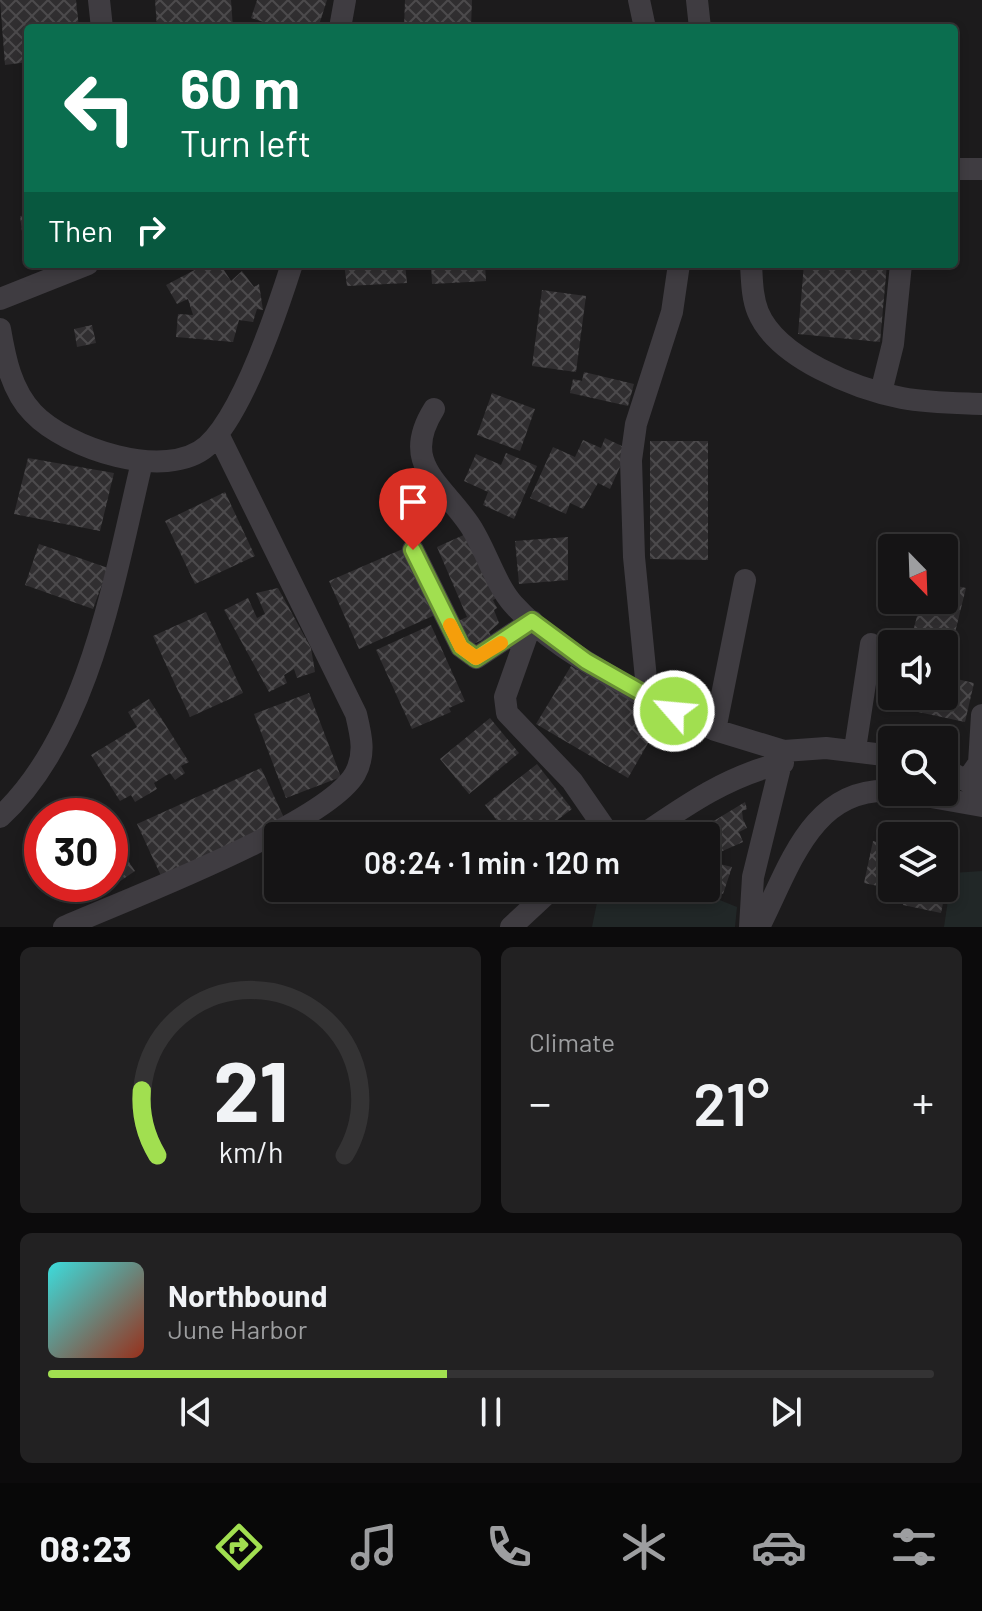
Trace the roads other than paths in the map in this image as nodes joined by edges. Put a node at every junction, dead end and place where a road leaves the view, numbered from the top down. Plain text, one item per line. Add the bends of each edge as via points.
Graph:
1 (99, 0) edge
2 (345, 0) edge
3 (639, 0) edge
4 (697, 0) edge
5 (102, 24) edge
6 (341, 24) edge
7 (644, 24) edge
8 (700, 24) edge
9 (958, 169) edge
10 (982, 169) edge
11 (78, 268) edge
12 (291, 268) edge
13 (678, 268) edge
14 (751, 268) edge
15 (901, 268) edge
16 (0, 299) edge
17 (0, 329) edge
18 (881, 392) junction
19 (982, 404) edge
20 (434, 409) dead end
21 (218, 434) junction
22 (142, 462) junction
23 (413, 550) dead end
24 (745, 580) dead end
25 (532, 621) junction
26 (871, 644) dead end
27 (648, 699) junction
28 (982, 715) edge
29 (715, 730) junction
30 (855, 749) junction
31 (878, 753) edge
32 (784, 757) junction
33 (975, 784) edge
34 (878, 790) edge
35 (958, 802) edge
36 (982, 806) edge
37 (0, 817) edge
38 (600, 822) edge
39 (664, 822) edge
40 (538, 902) edge
41 (64, 927) edge
42 (511, 927) edge
43 (750, 927) edge
44 (759, 927) edge

1 - 5 street
2 - 6 street
3 - 7 street
4 - 8 street
9 - 10 street
11 - 16 street
12 - 21 street via 256,361
13 - 27 street via 672,312 636,424 631,460
14 - 18 street via 759,315 778,341 824,371
15 - 18 street via 893,344
17 - 22 street via 14,382 34,415 75,440
18 - 19 street via 931,402
20 - 25 street via 421,442 422,466 469,525 511,602
21 - 22 street via 187,458
21 - 41 street via 356,714 360,761 354,775 320,807 213,863
22 - 37 street via 95,655 31,783
23 - 25 street via 461,647 470,655 486,653
24 - 29 street
25 - 27 street
25 - 38 street via 504,707 572,781
26 - 30 street
27 - 29 street
28 - 33 street
29 - 32 street
30 - 31 street
30 - 32 street
32 - 39 street via 732,780
32 - 43 street via 755,865
34 - 44 street via 855,795 814,823
35 - 36 street
40 - 42 street

